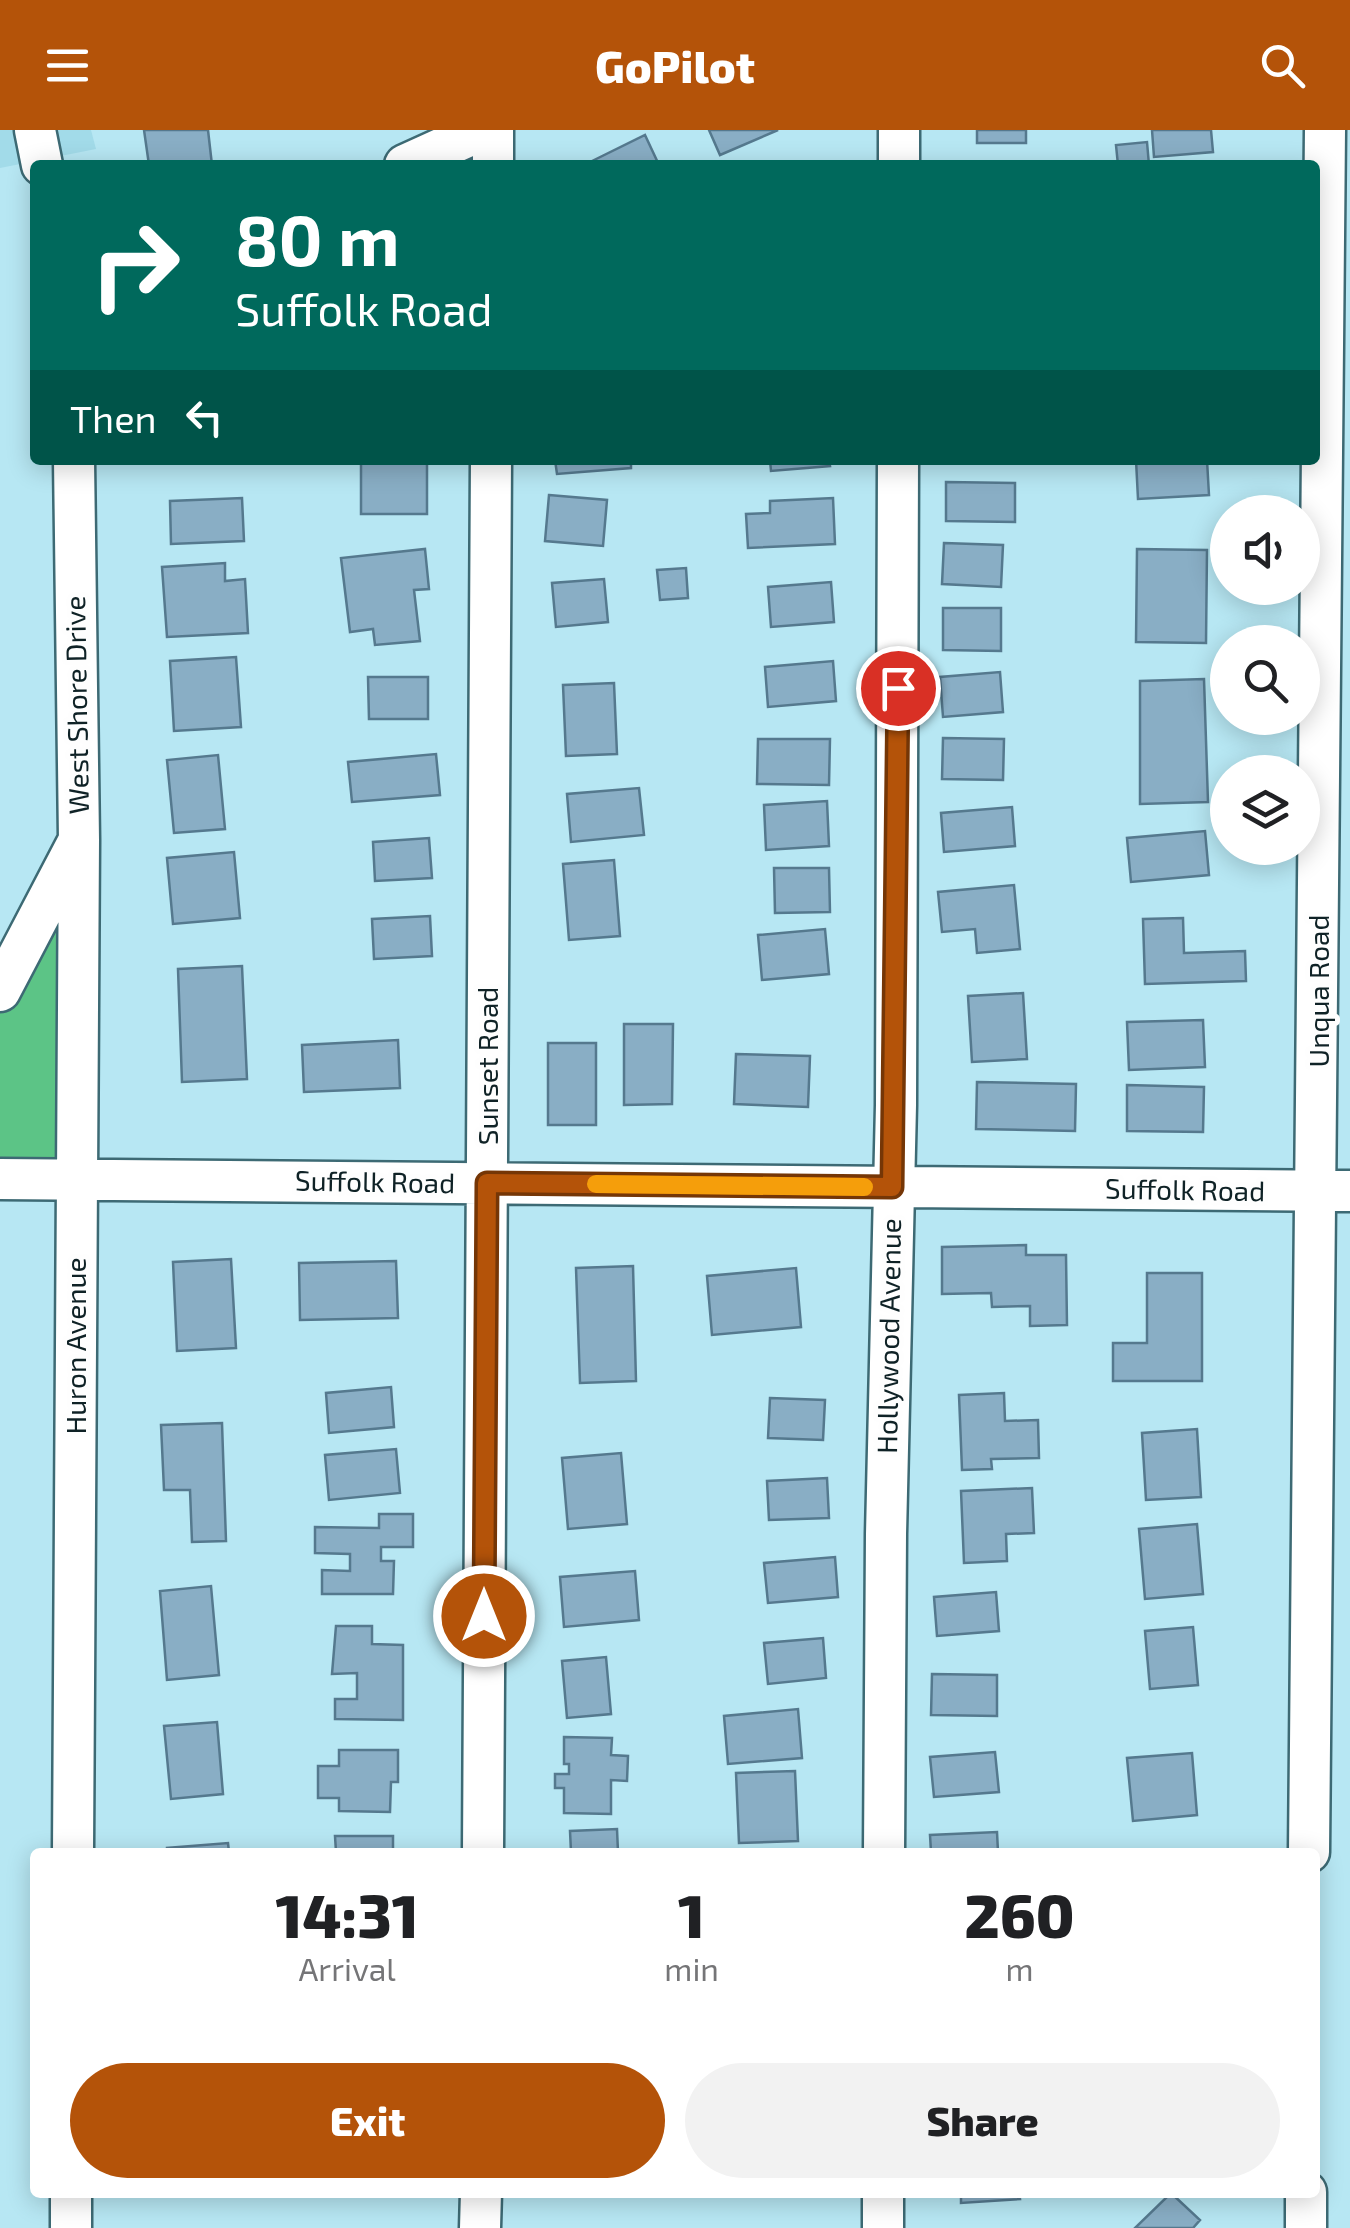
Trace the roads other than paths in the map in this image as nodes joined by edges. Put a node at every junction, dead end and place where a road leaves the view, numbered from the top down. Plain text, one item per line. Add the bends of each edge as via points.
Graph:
1 (35, 130) edge
2 (482, 130) edge
3 (493, 130) edge
4 (900, 130) edge
5 (1326, 130) edge
6 (41, 160) edge
7 (415, 160) edge
8 (493, 160) edge
9 (899, 160) edge
10 (74, 465) edge
11 (491, 465) edge
12 (898, 465) edge
13 (79, 840) junction
14 (0, 991) edge
15 (0, 1179) edge
16 (77, 1179) junction
17 (487, 1183) junction
18 (892, 1187) junction
19 (1334, 1191) edge
20 (73, 1848) edge
21 (483, 1848) edge
22 (884, 1848) edge
23 (1309, 1848) edge
24 (72, 2198) edge
25 (480, 2198) edge
26 (883, 2198) edge
27 (1306, 2198) edge
28 (71, 2228) edge
29 (480, 2228) edge
30 (883, 2228) edge
31 (1306, 2228) edge

1 - 6 street
2 - 7 street
3 - 8 street
4 - 9 street
5 - 19 street, Unqua Road
10 - 13 street, West Shore Drive
11 - 17 street, Sunset Road
12 - 18 street, Hollywood Avenue
13 - 14 street, West Shore Drive
13 - 16 street, Huron Avenue
15 - 16 street, Suffolk Road
16 - 17 street, Suffolk Road
16 - 20 street, Huron Avenue
17 - 18 street, Suffolk Road
17 - 21 street, Sunset Road
18 - 19 street, Suffolk Road
18 - 22 street, Hollywood Avenue
19 - 23 street, Unqua Road
24 - 28 street
25 - 29 street
26 - 30 street
27 - 31 street

